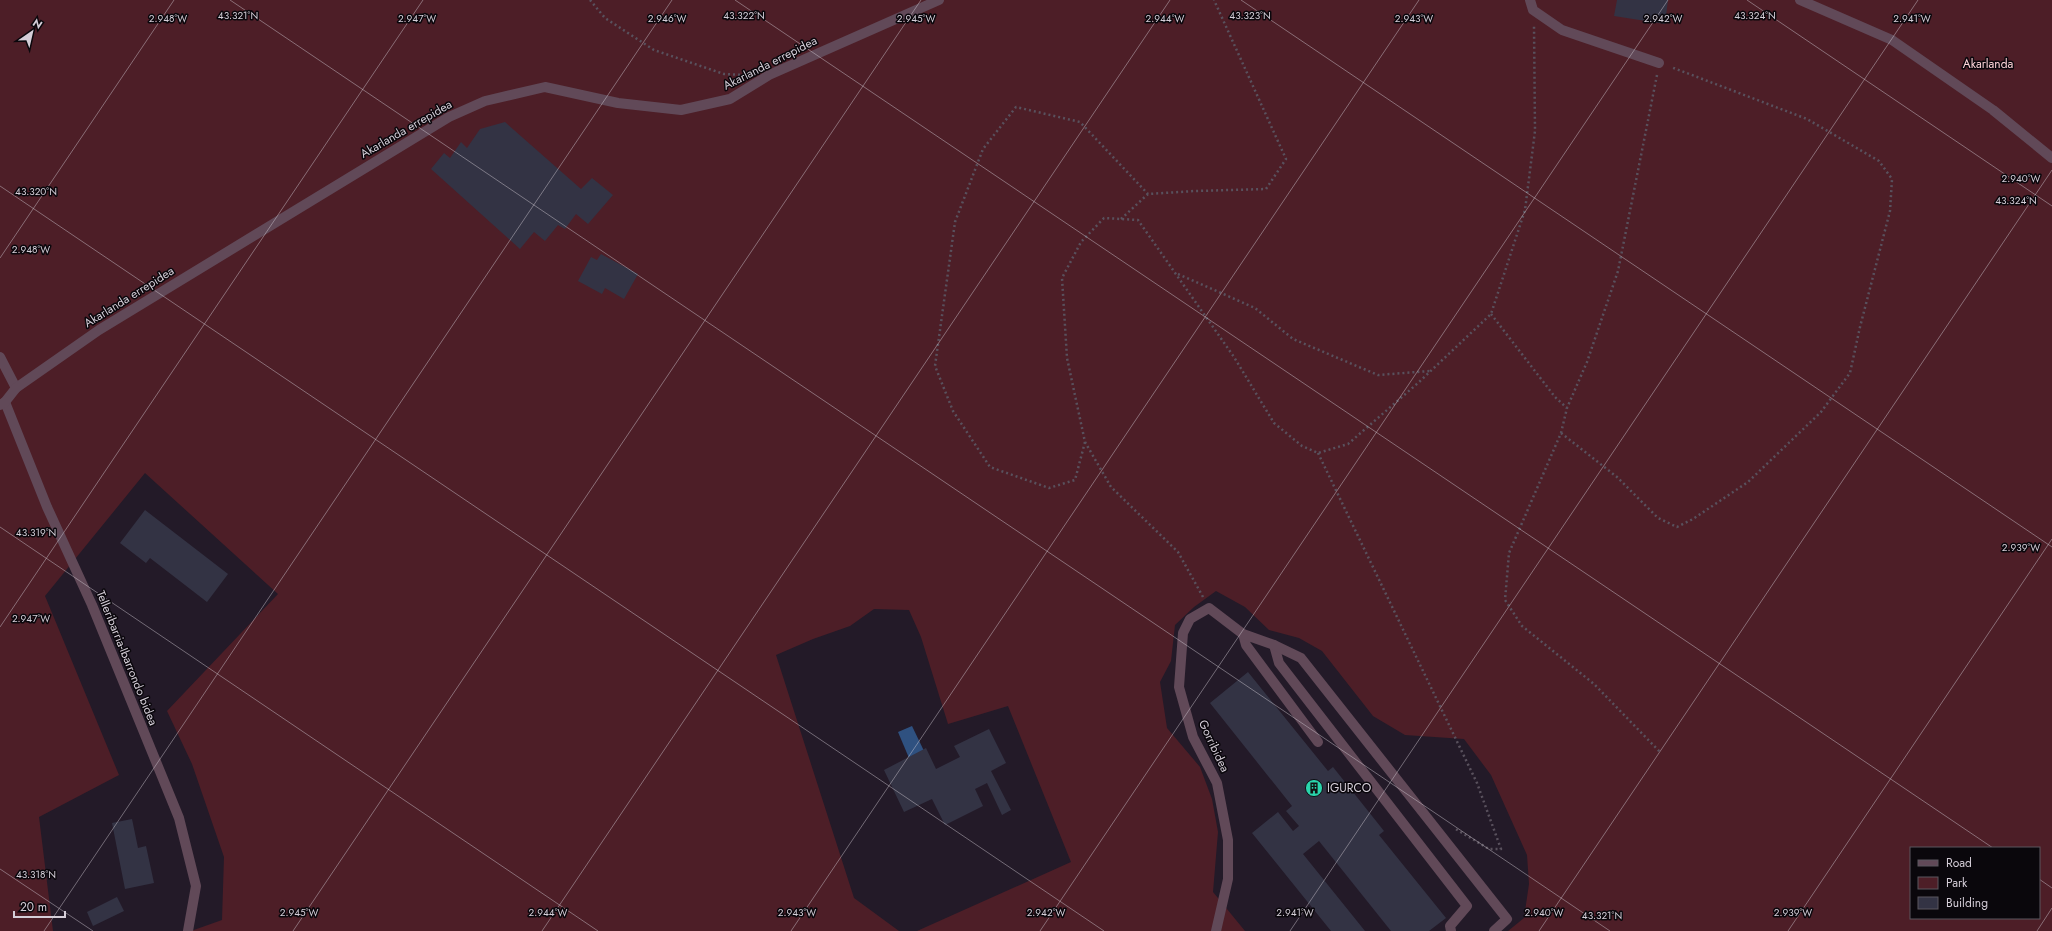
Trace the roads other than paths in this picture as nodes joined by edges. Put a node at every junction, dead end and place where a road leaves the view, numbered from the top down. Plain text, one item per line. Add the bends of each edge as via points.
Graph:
1 (939, 0) edge
2 (1530, 0) edge
3 (1800, 0) edge
4 (1659, 63) road end
5 (2052, 158) edge
6 (0, 357) edge
7 (16, 388) junction
8 (2, 404) edge
9 (1243, 634) junction
10 (1274, 645) junction
11 (1318, 742) dead end
12 (188, 931) edge
13 (1216, 931) edge
14 (1451, 931) edge
15 (1494, 931) edge

1 - 7 street, Akarlanda errepidea via 769,75 730,99 681,110 618,103 545,86 485,101 449,117 99,330
2 - 4 street via 1533,10 1562,30
3 - 5 street via 1892,40 1992,110
6 - 7 street
7 - 8 street, Akarlanda errepidea
8 - 12 street, Telleribarria-Ibarrondo bidea via 92,605 179,818 196,886
9 - 10 street
9 - 11 street via 1246,646
9 - 13 street, Gorribidea via 1209,608 1190,619 1183,633 1179,687 1193,737 1217,783 1228,840 1228,879
10 - 14 street via 1279,663 1467,906 1450,926
10 - 15 street via 1301,658 1507,919

